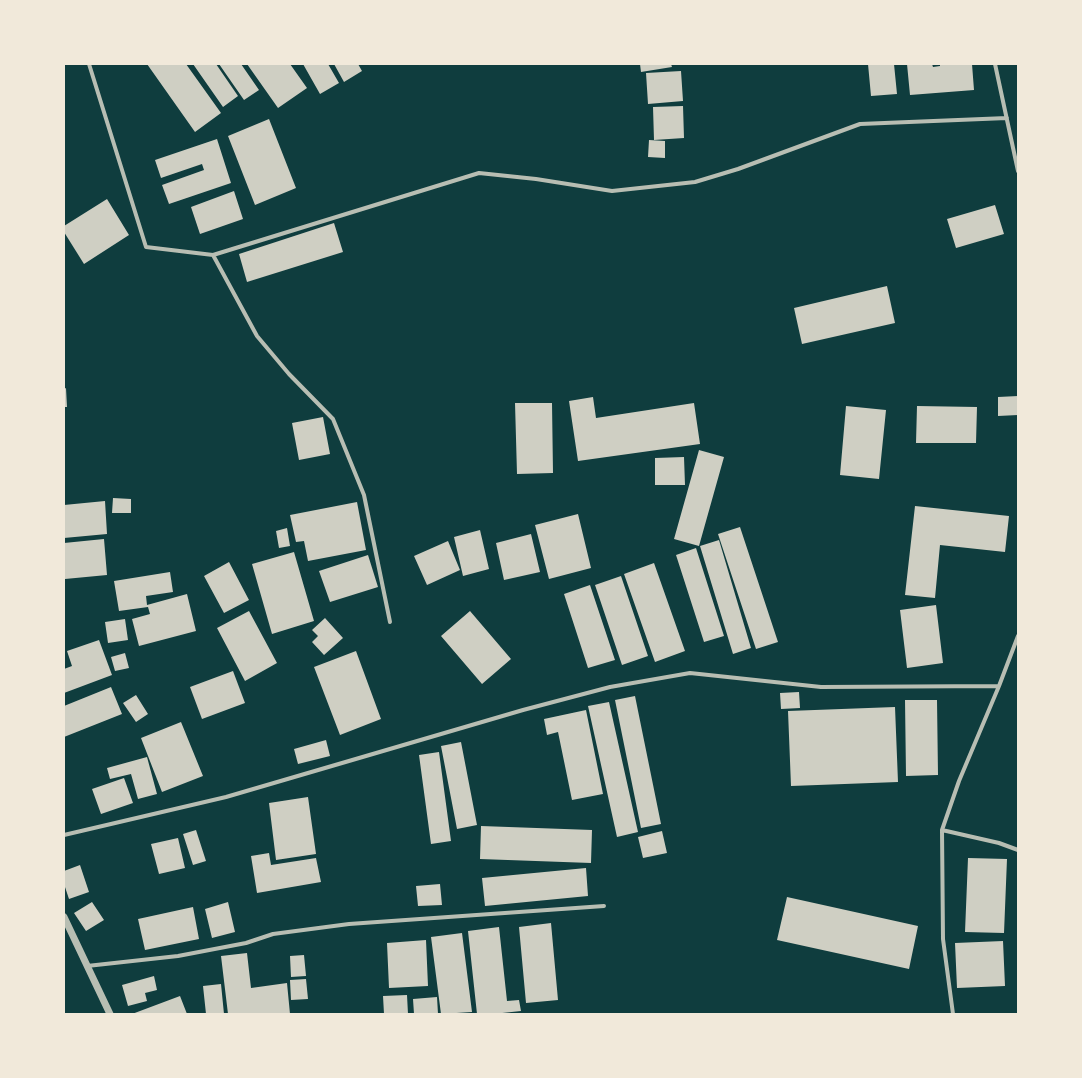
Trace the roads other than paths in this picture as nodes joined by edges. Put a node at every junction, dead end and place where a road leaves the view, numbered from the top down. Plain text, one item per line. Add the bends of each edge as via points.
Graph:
1 (89, 64) edge
2 (995, 64) edge
3 (1007, 118) junction
4 (1018, 171) edge
5 (213, 255) junction
6 (390, 622) dead end
7 (1018, 636) edge
8 (999, 686) junction
9 (942, 830) junction
10 (64, 835) edge
11 (1018, 850) edge
12 (604, 906) dead end
13 (64, 917) edge
14 (87, 966) junction
15 (110, 1014) edge
16 (953, 1014) edge

1 - 5 street via 146,247
2 - 3 street
3 - 4 street
3 - 5 street via 860,124 695,182 612,191 480,173
5 - 6 street via 256,336 333,419 364,494
7 - 8 street
8 - 9 street via 959,781
8 - 10 street via 821,687 690,673 610,687 226,797
9 - 11 street
9 - 16 street via 942,939
12 - 14 street via 349,924 273,934 246,943 178,956
13 - 14 street
14 - 15 street

